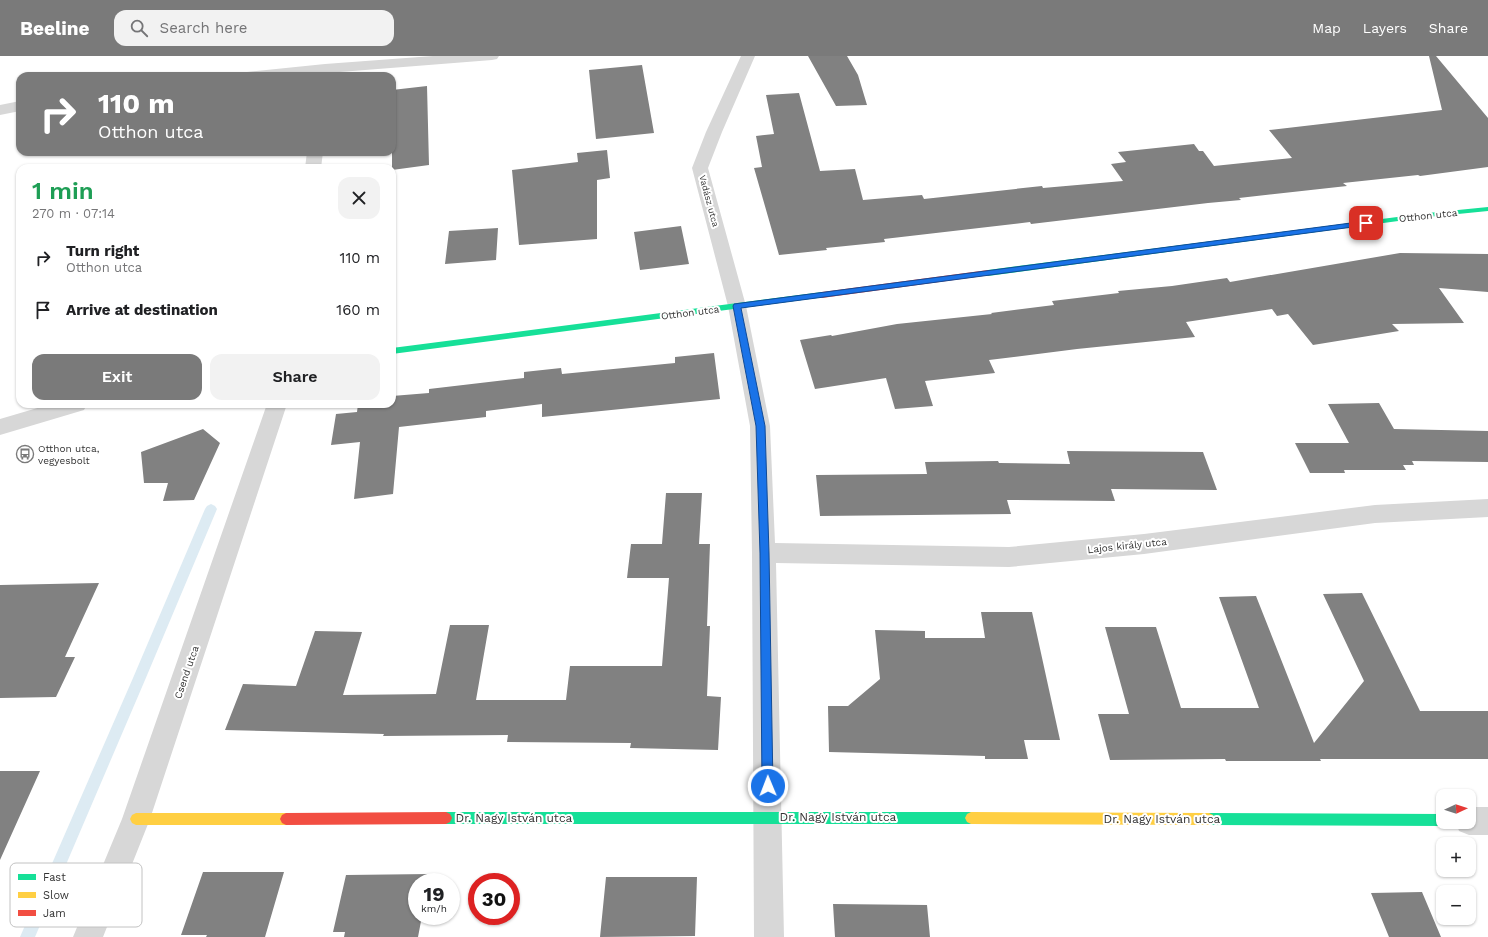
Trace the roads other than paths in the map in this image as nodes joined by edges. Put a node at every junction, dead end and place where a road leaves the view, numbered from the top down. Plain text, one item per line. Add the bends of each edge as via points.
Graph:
1 (492, 56) edge
2 (748, 56) edge
3 (286, 72) edge
4 (16, 107) edge
5 (0, 110) edge
6 (1488, 209) edge
7 (737, 306) junction
8 (396, 350) edge
9 (64, 408) edge
10 (276, 408) edge
11 (0, 427) edge
12 (1488, 508) edge
13 (764, 553) junction
14 (768, 817) junction
15 (136, 819) junction
16 (1436, 820) edge
17 (1476, 821) edge
18 (1488, 821) edge
19 (118, 863) edge
20 (92, 927) edge
21 (88, 937) edge
22 (769, 937) edge

1 - 3 street
2 - 7 street, Vadász utca via 700,168
4 - 5 street
6 - 7 street, Otthon utca
7 - 8 street, Otthon utca
7 - 13 street, Vadász utca via 760,426
9 - 11 street
10 - 15 street, Csend utca
12 - 13 street, Lajos király utca via 1375,514 1144,544 1009,557
13 - 14 street, Vadász utca
14 - 15 street, Dr. Nagy István utca
14 - 16 street, Dr. Nagy István utca
14 - 22 street, Vadász utca
15 - 19 street, Csend utca
17 - 18 street
20 - 21 street, Csend utca

